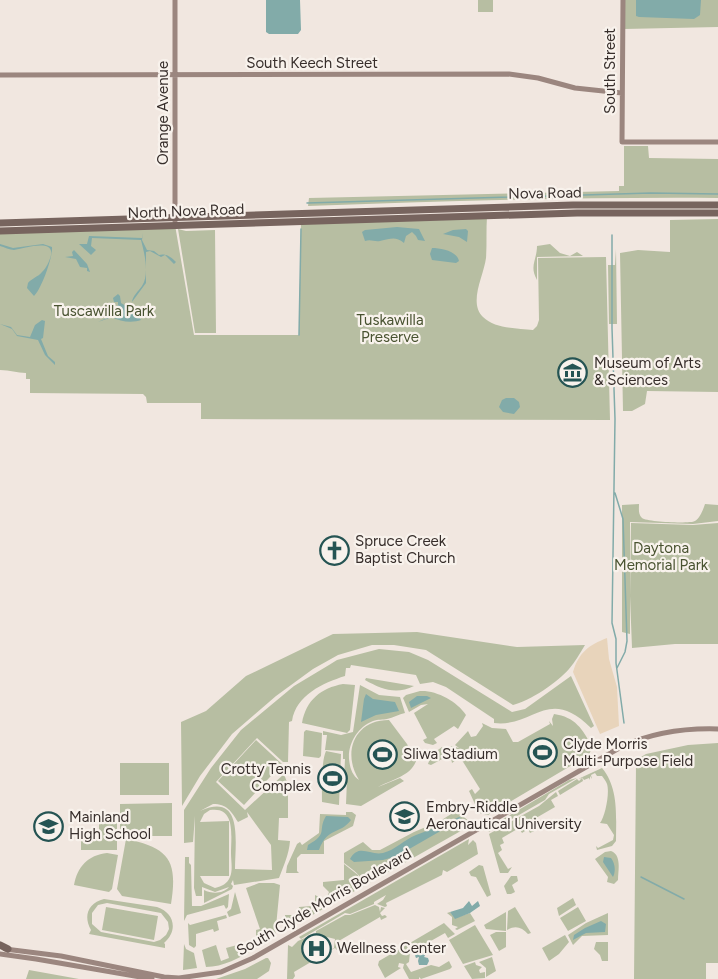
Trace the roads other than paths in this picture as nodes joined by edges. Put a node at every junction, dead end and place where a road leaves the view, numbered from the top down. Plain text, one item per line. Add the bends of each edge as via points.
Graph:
1 (175, 0) edge
2 (623, 0) edge
3 (0, 75) edge
4 (175, 75) junction
5 (622, 93) junction
6 (718, 142) edge
7 (718, 205) edge
8 (525, 207) junction
9 (428, 213) junction
10 (718, 213) edge
11 (373, 215) junction
12 (514, 215) junction
13 (284, 218) junction
14 (175, 221) junction
15 (0, 223) edge
16 (0, 231) edge
17 (718, 729) edge
18 (3, 947) edge
19 (0, 954) edge
20 (162, 978) edge
21 (152, 979) edge

1 - 4 street, Orange Avenue
2 - 5 street, South Street
3 - 4 street, South Keech Street
4 - 5 street, South Keech Street via 509,74
4 - 14 street, Orange Avenue
5 - 6 street, South Street via 622,142
7 - 8 main road, Nova Road
8 - 9 main road, Nova Road via 441,209
8 - 12 main road
9 - 11 main road, Nova Road
9 - 11 main road via 416,218
9 - 12 main road, Nova Road
10 - 12 main road, Nova Road
11 - 13 main road, North Nova Road
11 - 13 main road, North Nova Road via 296,213
13 - 14 main road, North Nova Road
13 - 14 main road, North Nova Road via 273,222
14 - 15 main road, North Nova Road
14 - 16 main road, North Nova Road
17 - 20 street, South Clyde Morris Boulevard via 680,730 629,743 244,962 207,975
18 - 20 street, South Clyde Morris Boulevard
19 - 21 street

